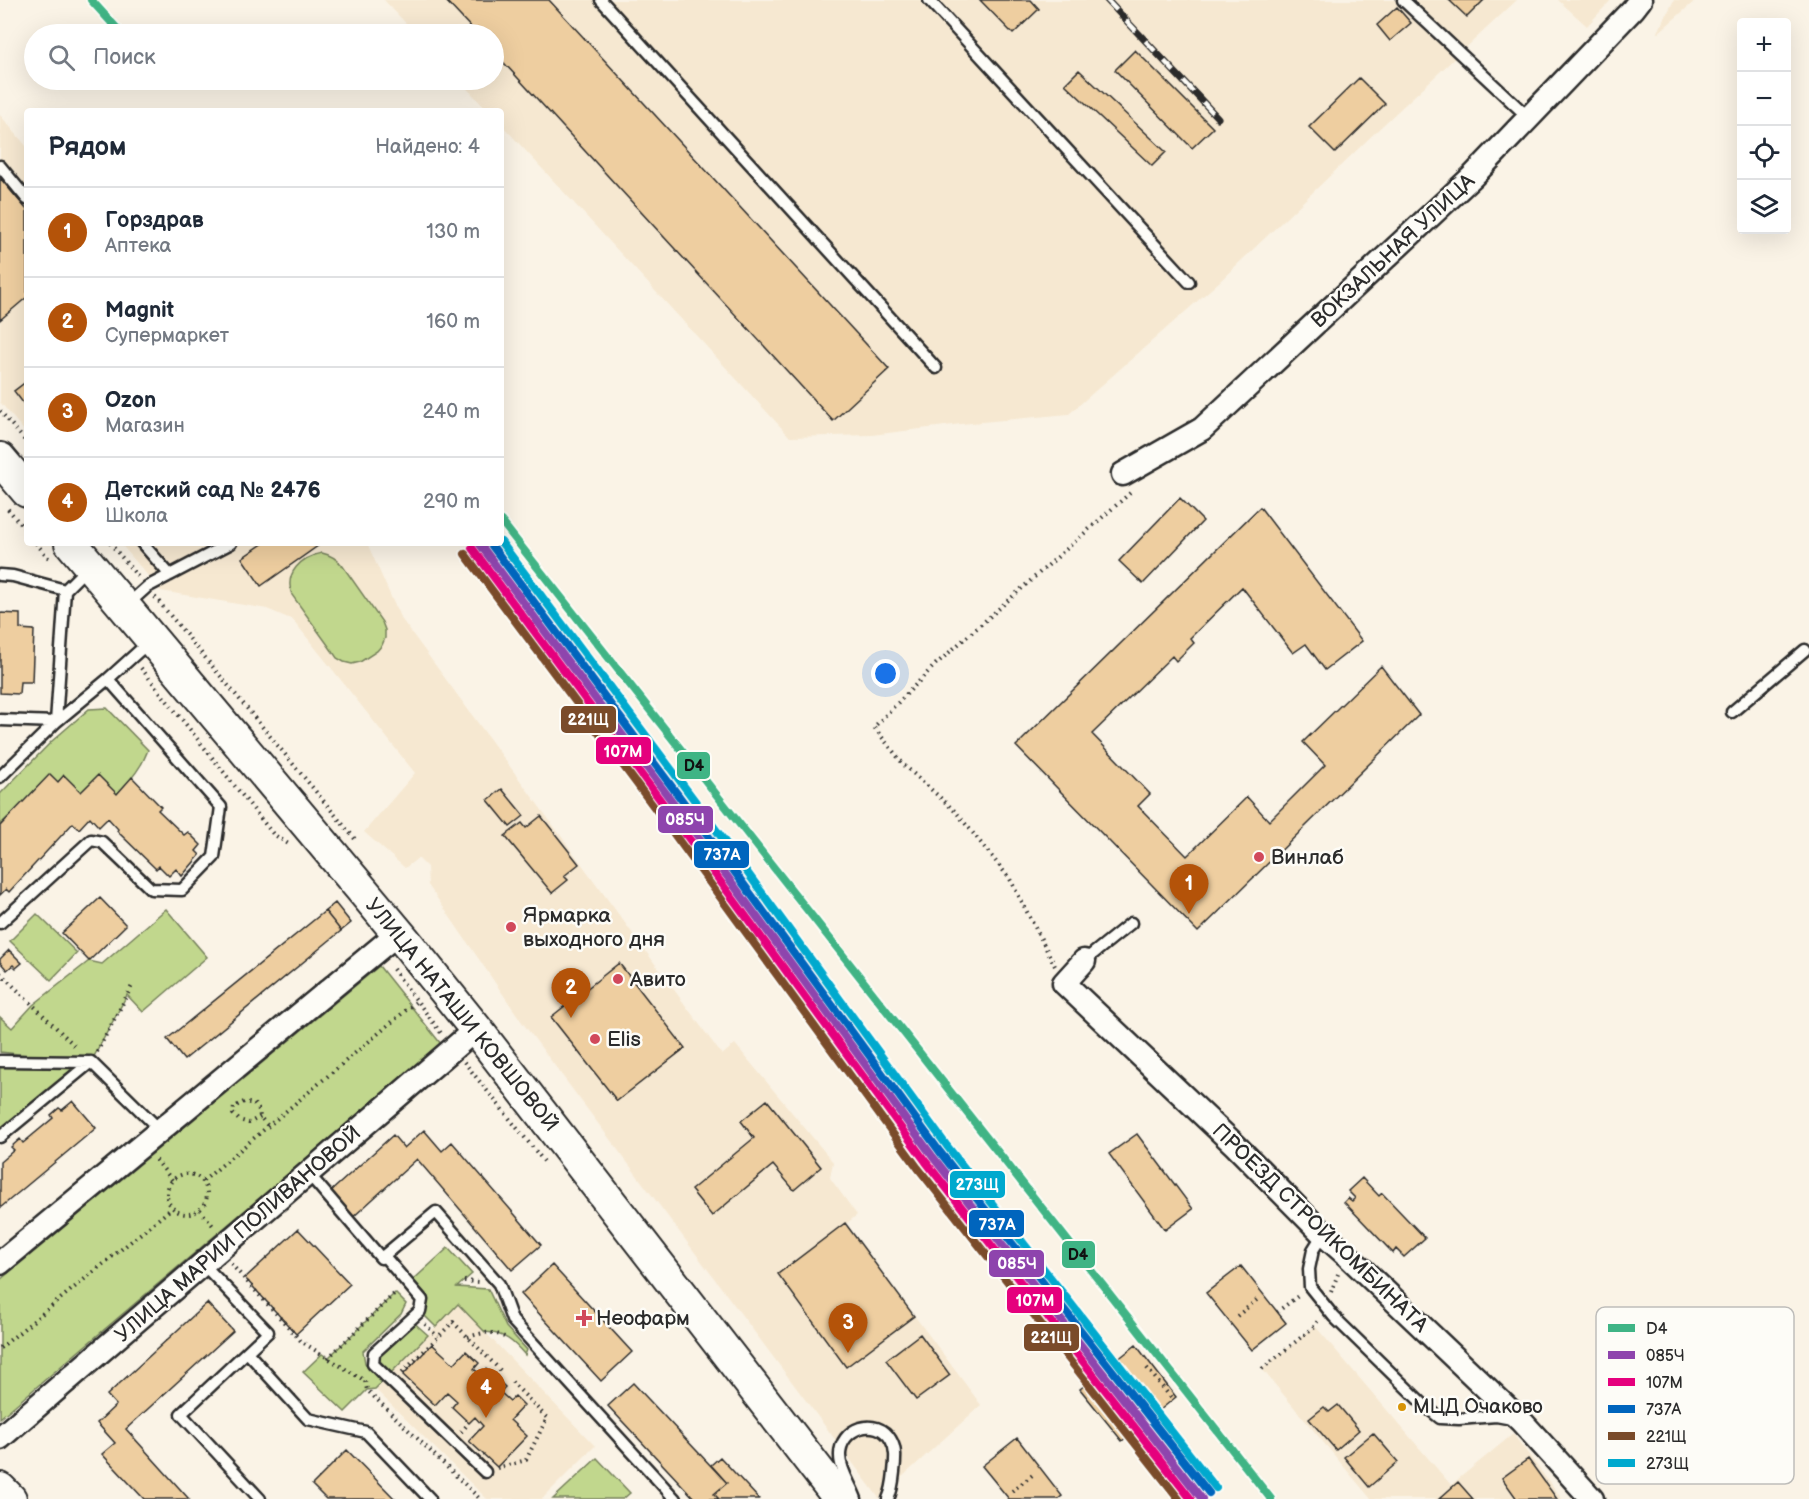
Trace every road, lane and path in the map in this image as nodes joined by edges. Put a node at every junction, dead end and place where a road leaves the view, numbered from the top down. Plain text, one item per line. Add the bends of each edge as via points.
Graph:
1 (601, 0) edge
2 (929, 0) edge
3 (1403, 0) edge
4 (1640, 0) edge
5 (1529, 118) junction
6 (0, 166) edge
7 (24, 195) edge
8 (1189, 282) dead end
9 (936, 368) dead end
10 (0, 411) edge
11 (24, 439) edge
12 (0, 459) edge
13 (1127, 483) joint
14 (16, 498) edge
15 (24, 523) edge
16 (145, 546) edge
17 (225, 546) edge
18 (90, 550) edge
19 (0, 575) edge
20 (170, 575) junction
21 (65, 590) junction
22 (136, 597) junction
23 (152, 640) junction
24 (1805, 650) dead end
25 (108, 680) junction
26 (1732, 712) dead end
27 (0, 720) edge
28 (56, 722) junction
29 (0, 777) edge
30 (355, 839) dead end
31 (0, 923) edge
32 (1131, 923) dead end
33 (398, 933) junction
34 (1084, 961) joint
35 (0, 973) edge
36 (1064, 983) junction
37 (134, 984) dead end
38 (417, 1001) dead end
39 (476, 1029) junction
40 (0, 1061) edge
41 (91, 1062) junction
42 (260, 1117) junction
43 (268, 1126) junction
44 (160, 1130) junction
45 (0, 1137) edge
46 (150, 1153) dead end
47 (308, 1173) junction
48 (172, 1180) junction
49 (203, 1181) junction
50 (172, 1208) junction
51 (1323, 1234) junction
52 (384, 1256) junction
53 (0, 1263) edge
54 (203, 1263) junction
55 (230, 1263) dead end
56 (406, 1282) junction
57 (1258, 1299) dead end
58 (1305, 1304) dead end
59 (1277, 1312) dead end
60 (1311, 1312) dead end
61 (1236, 1316) dead end
62 (1318, 1320) dead end
63 (468, 1337) junction
64 (513, 1342) dead end
65 (1291, 1347) dead end
66 (0, 1348) edge
67 (248, 1352) junction
68 (328, 1358) junction
69 (1147, 1368) dead end
70 (1262, 1369) dead end
71 (501, 1371) dead end
72 (511, 1382) dead end
73 (392, 1383) junction
74 (1173, 1400) dead end
75 (1104, 1401) dead end
76 (1521, 1421) junction
77 (1130, 1434) dead end
78 (0, 1438) edge
79 (485, 1472) joint
80 (1035, 1473) dead end
81 (0, 1489) edge
82 (1012, 1491) dead end
83 (10, 1499) edge
84 (260, 1499) edge
85 (430, 1499) edge
86 (480, 1499) edge
87 (675, 1499) edge
88 (840, 1499) edge
89 (855, 1499) edge
90 (888, 1499) edge
91 (1592, 1499) edge

1 - 9 lane
2 - 8 lane
3 - 5 lane
4 - 5 street, ВОКЗАЛЬНАЯ УЛИЦА
5 - 13 street, ВОКЗАЛЬНАЯ УЛИЦА via 1473,176 1202,429
6 - 7 lane
10 - 11 path
12 - 14 street
13 - 36 path via 874,727 904,765 956,812 1010,879
14 - 15 path
16 - 20 lane
17 - 20 lane
18 - 21 lane
18 - 22 street, УЛИЦА НАТАШИ КОВШОВОЙ
18 - 22 path
19 - 21 lane
20 - 22 lane
21 - 28 lane
22 - 23 street, УЛИЦА НАТАШИ КОВШОВОЙ
22 - 30 path
23 - 25 lane
23 - 33 street, УЛИЦА НАТАШИ КОВШОВОЙ
24 - 26 lane
25 - 28 lane
25 - 31 lane via 221,807 214,856 182,890 151,889 102,842 91,840
27 - 28 lane
28 - 29 lane
32 - 34 lane
33 - 39 street, УЛИЦА НАТАШИ КОВШОВОЙ
33 - 44 street
34 - 36 street
35 - 41 path
36 - 51 street, ПРОЕЗД СТРОЙКОМБИНАТА
37 - 41 path
38 - 43 path
39 - 47 street, УЛИЦА МАРИИ ПОЛИВАНОВОЙ
39 - 88 street, УЛИЦА НАТАШИ КОВШОВОЙ
40 - 41 lane
41 - 44 lane
41 - 45 lane
42 - 42 path via 254,1104 244,1102 234,1107 233,1114 239,1120 249,1123
42 - 43 path
43 - 49 path
44 - 53 street
46 - 48 path
47 - 52 lane via 381,1258
47 - 54 street, УЛИЦА МАРИИ ПОЛИВАНОВОЙ
48 - 49 path via 183,1174
48 - 50 path via 167,1188
49 - 50 path via 206,1202 200,1210 191,1215
50 - 66 path
51 - 76 street, ПРОЕЗД СТРОЙКОМБИНАТА
51 - 76 lane via 1312,1250 1310,1287 1334,1317 1425,1406 1440,1418 1496,1416
52 - 56 lane
52 - 87 lane via 436,1212 499,1284 512,1320
54 - 67 lane via 268,1332
54 - 78 street, УЛИЦА МАРИИ ПОЛИВАНОВОЙ
55 - 68 path via 302,1342
56 - 68 path
56 - 73 lane via 422,1300 420,1311 374,1353 373,1364
57 - 61 path
58 - 59 path via 1298,1296
60 - 62 path
63 - 64 path via 496,1332
63 - 71 path
63 - 73 path via 453,1322
65 - 70 path
67 - 84 lane via 181,1414
67 - 85 lane via 308,1419 366,1432
68 - 86 path via 365,1381 367,1390
69 - 74 path
72 - 79 path via 547,1418 526,1460
73 - 79 lane
75 - 77 path
76 - 91 street, ПРОЕЗД СТРОЙКОМБИНАТА
80 - 82 path
81 - 83 street
89 - 90 lane via 841,1464 841,1444 851,1431 872,1426 892,1441 895,1450

